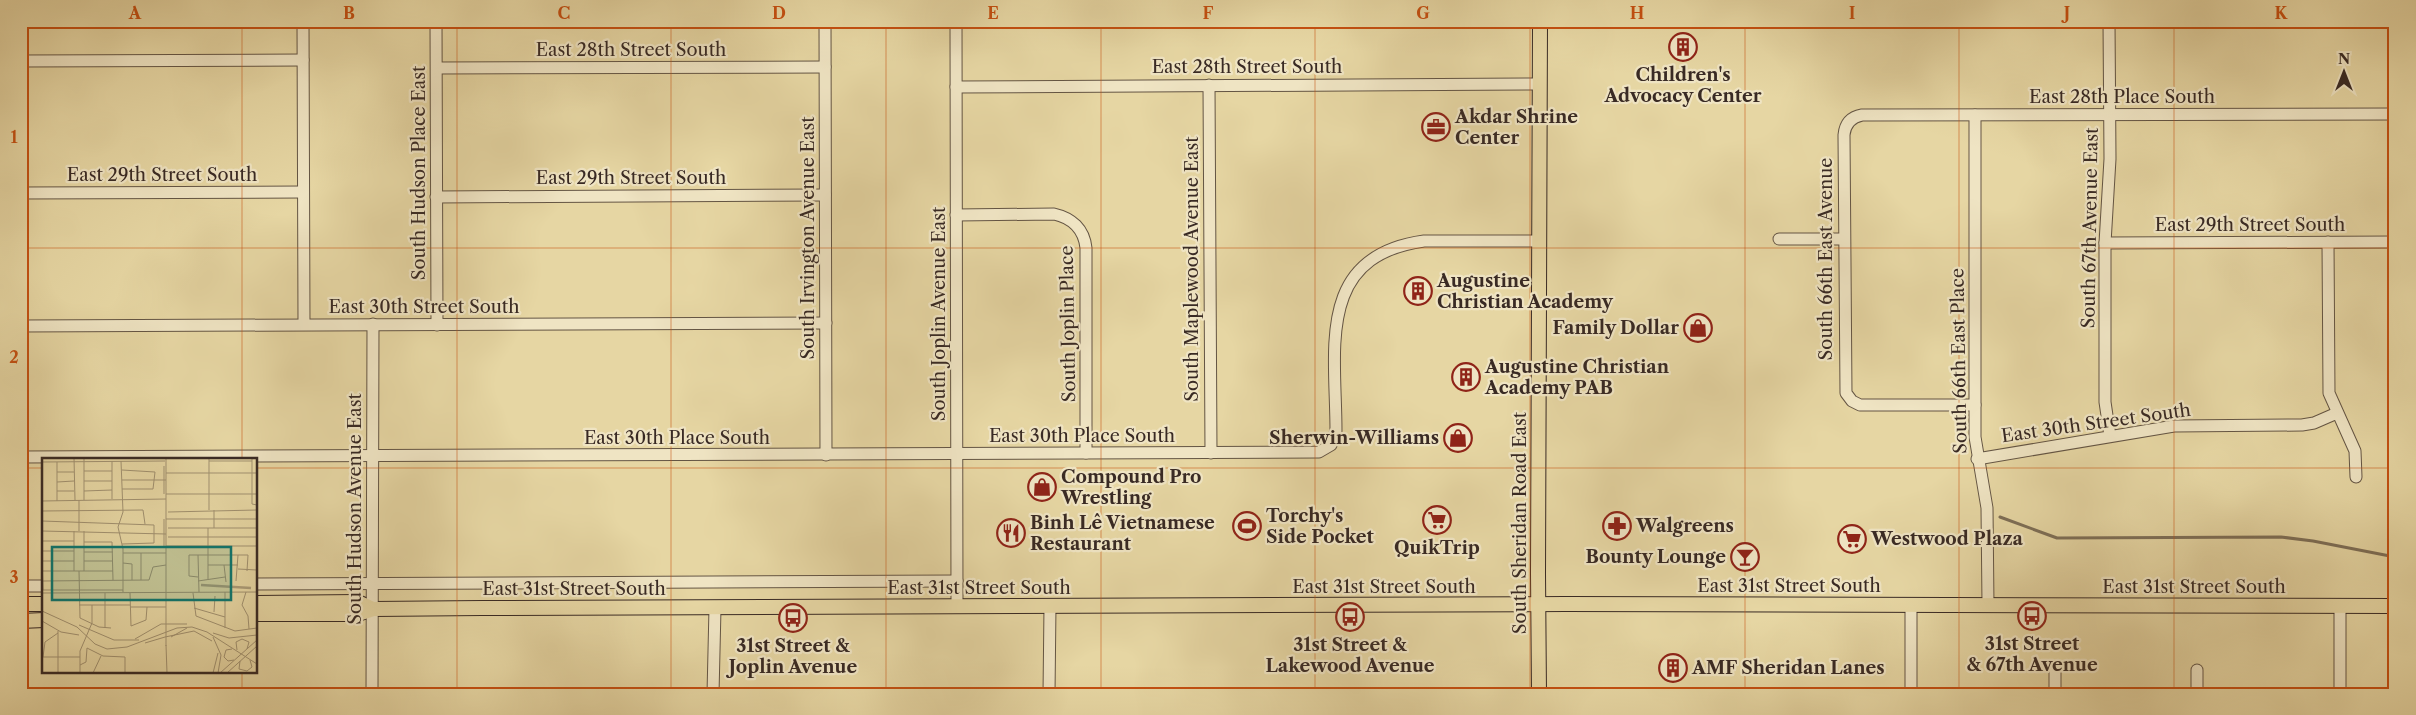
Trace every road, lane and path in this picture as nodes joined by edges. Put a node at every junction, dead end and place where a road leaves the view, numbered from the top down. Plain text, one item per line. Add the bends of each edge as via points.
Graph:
1 (303, 21) edge
2 (436, 21) edge
3 (825, 21) edge
4 (956, 21) edge
5 (1540, 21) edge
6 (2109, 21) edge
7 (303, 60) junction
8 (21, 61) edge
9 (825, 67) junction
10 (437, 68) junction
11 (1539, 84) junction
12 (1208, 85) junction
13 (956, 86) junction
14 (2110, 114) junction
15 (2395, 114) edge
16 (1975, 115) junction
17 (1850, 120) joint
18 (303, 192) junction
19 (21, 193) edge
20 (826, 195) junction
21 (436, 197) junction
22 (956, 215) junction
23 (1779, 239) dead end
24 (1844, 239) junction
25 (1538, 241) junction
26 (2328, 242) junction
27 (2395, 242) edge
28 (2105, 243) junction
29 (826, 323) junction
30 (304, 324) junction
31 (373, 324) junction
32 (437, 325) junction
33 (21, 326) edge
34 (1975, 405) junction
35 (2337, 413) junction
36 (2110, 436) junction
37 (1086, 453) junction
38 (1211, 453) junction
39 (826, 455) junction
40 (957, 455) junction
41 (371, 456) junction
42 (21, 457) edge
43 (1977, 459) junction
44 (2356, 477) dead end
45 (957, 581) junction
46 (258, 584) edge
47 (374, 584) junction
48 (21, 586) edge
49 (42, 586) edge
50 (258, 603) edge
51 (21, 604) edge
52 (42, 604) edge
53 (1539, 605) junction
54 (1911, 605) junction
55 (1988, 605) junction
56 (1050, 606) junction
57 (2340, 606) junction
58 (2395, 606) edge
59 (957, 607) junction
60 (373, 608) junction
61 (715, 608) junction
62 (258, 614) edge
63 (42, 620) edge
64 (21, 621) edge
65 (2055, 670) dead end
66 (2197, 670) dead end
67 (372, 694) edge
68 (714, 694) edge
69 (1049, 694) edge
70 (1539, 694) edge
71 (1911, 694) edge
72 (2055, 694) edge
73 (2196, 694) edge
74 (2340, 694) edge

1 - 7 street
2 - 10 street, South Hudson Place East
3 - 9 street, South Irvington Avenue East
4 - 13 street, South Joplin Avenue East
5 - 11 main road, South Sheridan Road East
6 - 14 street, South 67th Avenue East
7 - 8 street
7 - 18 street
9 - 10 street, East 28th Street South
9 - 20 street, South Irvington Avenue East
10 - 21 street, South Hudson Place East
11 - 12 street, East 28th Street South
11 - 25 main road, South Sheridan Road East
12 - 13 street, East 28th Street South
12 - 38 street, South Maplewood Avenue East
13 - 22 street, South Joplin Avenue East
14 - 15 street, East 28th Place South
14 - 16 street, East 28th Place South
14 - 28 street, South 67th Avenue East
16 - 17 street, East 28th Place South via 1862,115
16 - 34 street, South 66th East Place
17 - 24 street, South 66th East Avenue via 1844,135
18 - 19 street, East 29th Street South
18 - 30 street
20 - 21 street, East 29th Street South
20 - 29 street, South Irvington Avenue East
21 - 32 street, South Hudson Place East
22 - 37 street, South Joplin Place via 1054,214 1070,219 1078,226 1086,248
22 - 40 street, South Joplin Avenue East
23 - 24 street
24 - 34 street, South 66th East Avenue via 1844,385 1848,398 1860,405
25 - 38 street, East 30th Place South via 1424,241 1386,250 1371,260 1348,285 1339,307 1336,431 1331,445 1310,453
25 - 53 main road, South Sheridan Road East
26 - 27 street, East 29th Street South
26 - 28 street, East 29th Street South
26 - 35 street via 2329,389
28 - 36 street, South 67th Avenue East via 2105,402
29 - 32 street, East 30th Street South
29 - 39 street, South Irvington Avenue East
30 - 31 street, East 30th Street South
30 - 33 street, East 30th Street South
31 - 32 street, East 30th Street South
31 - 41 street, South Hudson Avenue East
34 - 43 street, South 66th East Place
35 - 36 street, East 30th Street South via 2302,425 2174,426
35 - 44 street via 2354,451
36 - 43 street, East 30th Street South
37 - 38 street, East 30th Place South
37 - 40 street, East 30th Place South
39 - 40 street, East 30th Place South
39 - 41 street, East 30th Place South
40 - 45 street, South Joplin Avenue East
41 - 42 street, East 30th Place South
41 - 47 street, South Hudson Avenue East
43 - 55 street, South 66th East Place via 1987,508
45 - 47 street, East 31st Street South
45 - 59 street, South Joplin Avenue East
46 - 47 street, East 31st Street South
47 - 60 street, South Hudson Avenue East
48 - 49 street
50 - 60 main road, East 31st Street South via 358,602
51 - 52 main road
53 - 54 main road, East 31st Street South
53 - 56 main road, East 31st Street South
53 - 70 main road, South Sheridan Road East
54 - 55 main road, East 31st Street South
54 - 71 street
55 - 57 main road, East 31st Street South
56 - 59 main road, East 31st Street South
56 - 69 street
57 - 58 main road, East 31st Street South
57 - 74 street
59 - 61 main road, East 31st Street South
60 - 61 main road, East 31st Street South
60 - 62 main road, East 31st Street South via 358,614
60 - 67 street, South Hudson Avenue East
61 - 68 street
63 - 64 main road
65 - 72 street
66 - 73 street

